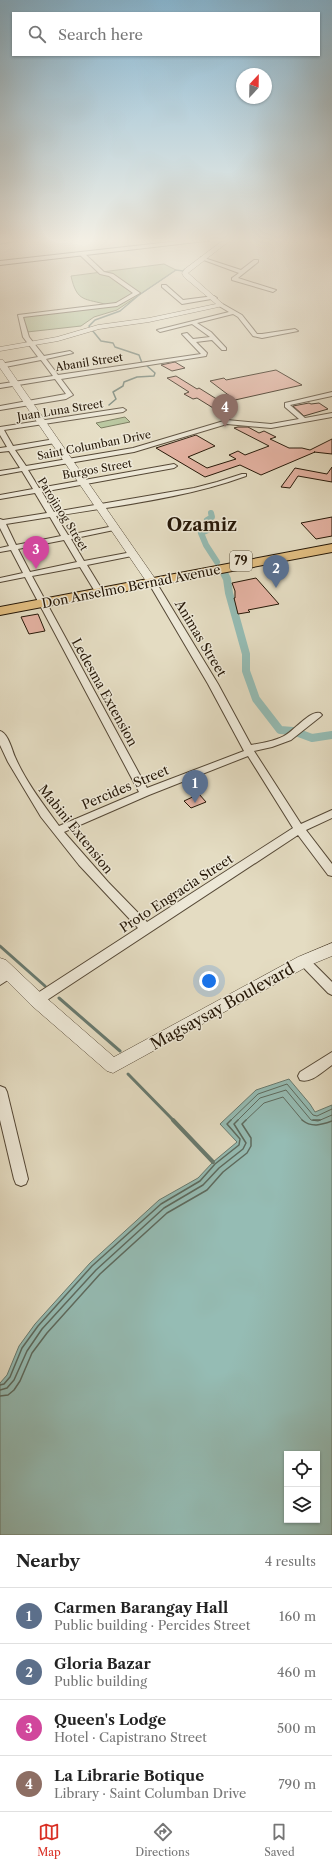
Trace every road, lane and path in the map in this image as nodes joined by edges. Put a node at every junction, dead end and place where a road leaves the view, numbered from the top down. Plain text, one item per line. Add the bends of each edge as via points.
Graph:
1 (59, 311) edge
2 (195, 311) edge
3 (234, 312) joint
4 (193, 322) junction
5 (160, 330) dead end
6 (295, 331) dead end
7 (185, 334) dead end
8 (214, 338) junction
9 (192, 341) junction
10 (31, 344) junction
11 (0, 349) edge
12 (224, 349) dead end
13 (70, 353) dead end
14 (42, 358) junction
15 (1, 364) edge
16 (56, 377) junction
17 (15, 384) junction
18 (0, 386) edge
19 (332, 394) edge
20 (29, 403) junction
21 (0, 408) edge
22 (123, 410) dead end
23 (332, 414) edge
24 (304, 420) junction
25 (42, 422) junction
26 (0, 429) edge
27 (55, 441) junction
28 (10, 448) junction
29 (0, 450) edge
30 (69, 461) junction
31 (174, 466) dead end
32 (23, 469) junction
33 (0, 473) edge
34 (244, 474) dead end
35 (83, 482) junction
36 (37, 491) junction
37 (0, 497) edge
38 (99, 505) junction
39 (51, 514) junction
40 (0, 522) edge
41 (114, 528) junction
42 (65, 537) junction
43 (332, 544) edge
44 (13, 547) junction
45 (332, 548) edge
46 (0, 550) edge
47 (132, 554) junction
48 (82, 564) junction
49 (27, 574) junction
50 (0, 580) edge
51 (151, 580) junction
52 (97, 588) junction
53 (41, 601) junction
54 (0, 607) edge
55 (0, 611) edge
56 (317, 715) dead end
57 (0, 734) edge
58 (249, 750) junction
59 (145, 793) junction
60 (332, 814) edge
61 (299, 829) junction
62 (57, 831) junction
63 (332, 872) edge
64 (147, 930) junction
65 (332, 949) edge
66 (304, 960) junction
67 (3, 972) edge
68 (332, 990) edge
69 (37, 1000) junction
70 (332, 1058) edge
71 (305, 1076) dead end
72 (0, 1092) edge
73 (21, 1179) dead end

1 - 10 street via 21,315 24,334
2 - 10 street via 98,327
3 - 4 street
3 - 6 street via 256,336
4 - 5 street
4 - 8 street
7 - 9 street
8 - 9 street
8 - 12 street
9 - 16 street, Abanil Street via 204,355
10 - 11 street
10 - 14 street
13 - 14 street
14 - 15 street
14 - 16 street
15 - 17 street, Animas Street
16 - 17 street, Abanil Street
16 - 20 street via 69,396
17 - 18 street, Abanil Street
17 - 20 street, Animas Street
19 - 24 street via 287,404
20 - 21 street
20 - 25 street, Animas Street
22 - 25 street, Juan Luna Street
23 - 24 street, Saint Columban Drive
24 - 30 street, Saint Columban Drive via 271,426 227,422 134,450
25 - 26 street, Juan Luna Street
25 - 27 street, Animas Street
26 - 28 street, Parojinog Street
27 - 28 street
27 - 30 street, Animas Street
28 - 29 street
28 - 32 street, Parojinog Street
30 - 32 street, Saint Columban Drive
30 - 35 street, Animas Street
31 - 35 street, Burgos Street
32 - 33 street, Saint Columban Drive
32 - 36 street, Parojinog Street
34 - 38 street via 200,488
35 - 36 street, Burgos Street
35 - 38 street, Animas Street
36 - 37 street, Burgos Street
36 - 39 street, Parojinog Street
38 - 39 street
38 - 41 street, Animas Street
39 - 40 street
39 - 42 street, Parojinog Street
40 - 44 street, Ledesma Extension
41 - 42 street
41 - 47 street, Animas Street
42 - 44 street
42 - 48 street, Parojinog Street
43 - 51 main road, Don Anselmo Bernad Avenue / 79
44 - 46 street
44 - 49 street, Ledesma Extension
45 - 51 main road, Don Anselmo Bernad Avenue / 79
47 - 48 street
47 - 51 street, Animas Street
48 - 49 street
48 - 52 street, Parojinog Street
49 - 50 street
49 - 53 street, Ledesma Extension
51 - 52 main road, Don Anselmo Bernad Avenue / 79
51 - 53 main road, Don Anselmo Bernad Avenue / 79
51 - 58 street, Animas Street
52 - 53 main road, Don Anselmo Bernad Avenue / 79
53 - 54 main road, Don Anselmo Bernad Avenue / 79
53 - 55 main road, Don Anselmo Bernad Avenue / 79
53 - 59 street, Ledesma Extension
56 - 58 street, Percides Street via 294,733 269,745
57 - 62 street, Mabini Extension via 32,799
58 - 59 street, Percides Street
58 - 61 street, Animas Street
59 - 62 street, Percides Street
60 - 61 street, Proto Engracia Street
61 - 63 street, Animas Street
61 - 64 street, Proto Engracia Street
62 - 64 street, Mabini Extension
64 - 69 street, Proto Engracia Street
65 - 66 street, Magsaysay Boulevard
66 - 68 street
66 - 69 street, Magsaysay Boulevard via 113,1066
67 - 69 street
70 - 71 street
72 - 73 street

